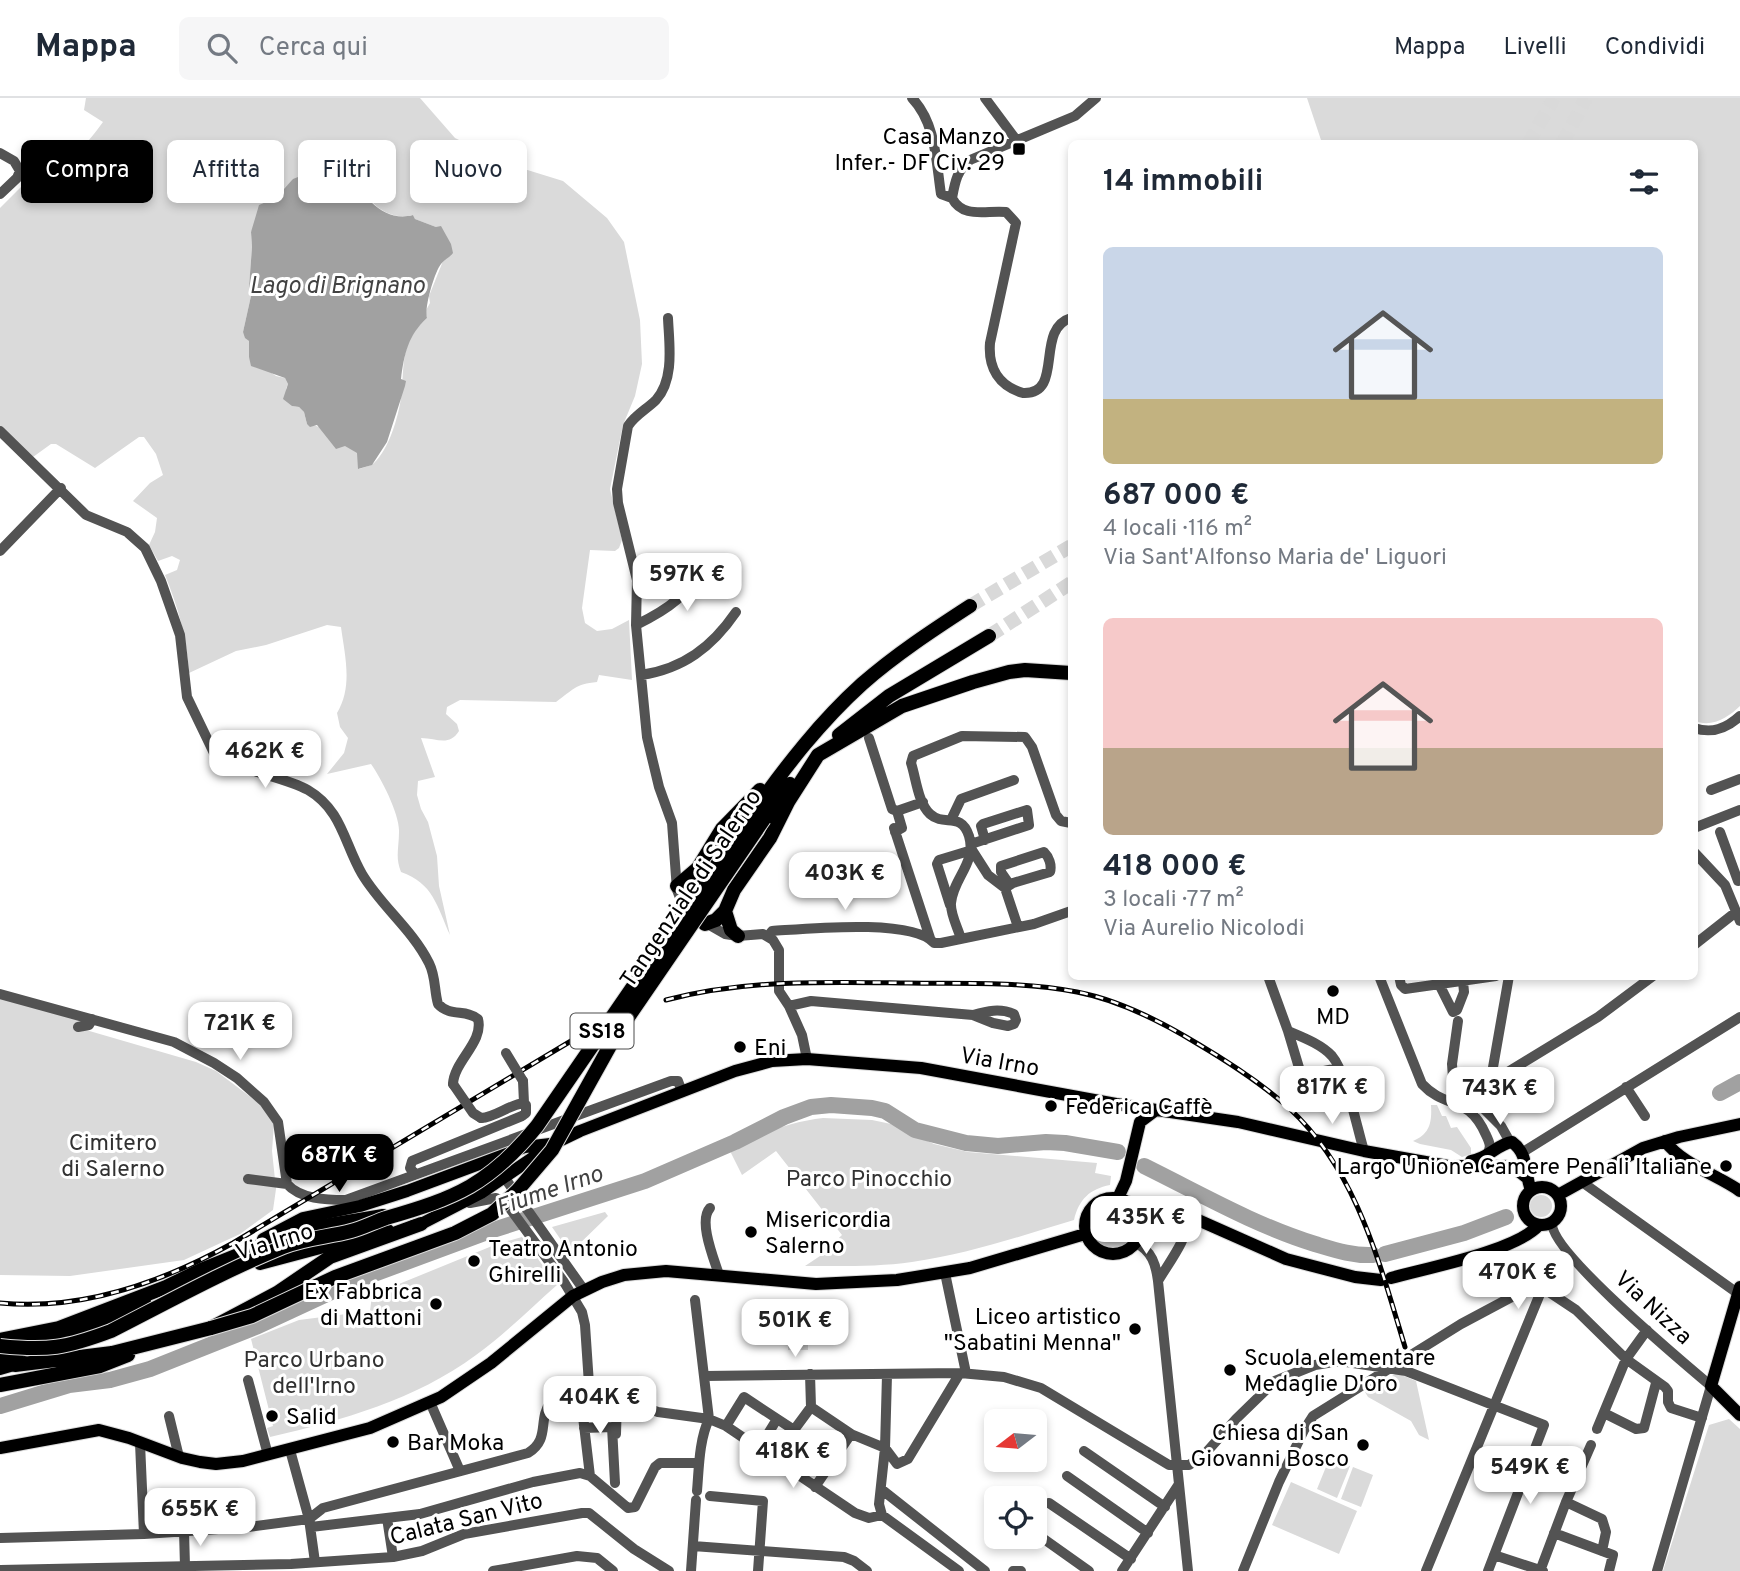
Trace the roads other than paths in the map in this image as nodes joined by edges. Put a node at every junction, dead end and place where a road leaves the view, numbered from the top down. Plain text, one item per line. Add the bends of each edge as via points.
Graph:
1 (912, 98) edge
2 (985, 98) edge
3 (1096, 98) edge
4 (1017, 141) junction
5 (0, 153) edge
6 (0, 194) edge
7 (952, 198) junction
8 (668, 318) dead end
9 (1068, 319) edge
10 (0, 431) edge
11 (61, 488) junction
12 (0, 551) edge
13 (708, 564) dead end
14 (971, 606) tunnel mouth
15 (736, 612) dead end
16 (636, 625) junction
17 (989, 636) tunnel mouth
18 (1068, 673) edge
19 (641, 676) junction
20 (1740, 716) edge
21 (818, 727) junction
22 (1698, 729) edge
23 (869, 738) dead end
24 (818, 755) junction
25 (1740, 779) edge
26 (1014, 780) dead end
27 (1711, 790) dead end
28 (923, 802) junction
29 (897, 811) junction
30 (1739, 811) edge
31 (759, 815) junction
32 (951, 820) junction
33 (1068, 822) edge
34 (1698, 826) edge
35 (1720, 832) dead end
36 (985, 840) junction
37 (971, 847) junction
38 (1698, 856) edge
39 (676, 869) junction
40 (694, 873) junction
41 (1739, 881) edge
42 (677, 886) junction
43 (1726, 886) junction
44 (1007, 887) junction
45 (950, 905) junction
46 (725, 911) junction
47 (1068, 912) edge
48 (1738, 917) edge
49 (705, 924) junction
50 (1018, 927) junction
51 (738, 936) junction
52 (768, 936) junction
53 (930, 938) junction
54 (961, 939) junction
55 (1698, 942) edge
56 (1269, 980) edge
57 (1381, 980) edge
58 (1400, 980) edge
59 (1467, 980) edge
60 (1508, 980) edge
61 (1649, 980) edge
62 (1463, 981) junction
63 (1440, 984) junction
64 (0, 994) edge
65 (789, 1006) junction
66 (973, 1015) dead end
67 (1740, 1017) edge
68 (92, 1019) junction
69 (1458, 1021) dead end
70 (78, 1027) dead end
71 (1288, 1031) junction
72 (508, 1051) dead end
73 (807, 1059) junction
74 (1339, 1068) junction
75 (1626, 1087) junction
76 (682, 1092) junction
77 (524, 1103) junction
78 (1124, 1105) junction
79 (1474, 1106) junction
80 (1156, 1110) junction
81 (1646, 1116) dead end
82 (1140, 1122) junction
83 (1740, 1124) edge
84 (1665, 1141) junction
85 (1510, 1142) junction
86 (554, 1144) junction
87 (1364, 1151) junction
88 (1524, 1157) junction
89 (1485, 1158) junction
90 (478, 1164) junction
91 (1448, 1166) junction
92 (517, 1167) junction
93 (415, 1174) junction
94 (505, 1177) junction
95 (1526, 1177) junction
96 (248, 1179) dead end
97 (436, 1180) junction
98 (1582, 1182) junction
99 (287, 1184) junction
100 (513, 1190) junction
101 (1531, 1190) junction
102 (1740, 1191) edge
103 (1558, 1195) junction
104 (1118, 1198) junction
105 (709, 1208) dead end
106 (414, 1210) junction
107 (448, 1210) junction
108 (1190, 1215) junction
109 (1140, 1217) junction
110 (421, 1224) junction
111 (1546, 1224) junction
112 (1085, 1234) junction
113 (1136, 1243) junction
114 (219, 1263) junction
115 (945, 1273) junction
116 (719, 1275) junction
117 (1158, 1281) junction
118 (1542, 1289) junction
119 (1739, 1292) edge
120 (579, 1293) junction
121 (695, 1300) dead end
122 (211, 1328) junction
123 (1647, 1331) junction
124 (0, 1340) edge
125 (0, 1346) edge
126 (144, 1346) junction
127 (0, 1358) edge
128 (1626, 1359) junction
129 (15, 1365) junction
130 (1405, 1365) junction
131 (1376, 1367) junction
132 (1391, 1368) junction
133 (0, 1369) edge
134 (963, 1373) junction
135 (810, 1374) junction
136 (887, 1375) junction
137 (705, 1376) junction
138 (248, 1380) dead end
139 (1368, 1381) junction
140 (1656, 1383) junction
141 (0, 1385) edge
142 (1711, 1387) junction
143 (585, 1399) junction
144 (617, 1399) junction
145 (430, 1402) junction
146 (1495, 1405) junction
147 (811, 1407) junction
148 (1604, 1413) junction
149 (1739, 1413) edge
150 (169, 1416) dead end
151 (1702, 1418) junction
152 (709, 1419) junction
153 (778, 1419) junction
154 (726, 1426) junction
155 (584, 1428) junction
156 (1597, 1429) dead end
157 (850, 1434) junction
158 (140, 1443) junction
159 (1591, 1445) dead end
160 (760, 1447) junction
161 (0, 1448) edge
162 (885, 1448) junction
163 (290, 1450) junction
164 (1084, 1451) dead end
165 (268, 1455) junction
166 (179, 1457) junction
167 (699, 1463) junction
168 (1178, 1466) junction
169 (460, 1471) junction
170 (590, 1476) junction
171 (1067, 1476) dead end
172 (1180, 1483) junction
173 (815, 1487) junction
174 (881, 1489) junction
175 (710, 1496) dead end
176 (1049, 1503) dead end
177 (1566, 1503) junction
178 (1165, 1507) junction
179 (882, 1516) junction
180 (387, 1518) junction
181 (310, 1523) junction
182 (184, 1531) junction
183 (1148, 1532) junction
184 (144, 1534) junction
185 (1554, 1534) junction
186 (0, 1538) edge
187 (1047, 1541) edge
188 (693, 1546) junction
189 (1602, 1551) junction
190 (759, 1552) junction
191 (1494, 1555) junction
192 (393, 1557) junction
193 (1130, 1559) junction
194 (315, 1562) junction
195 (185, 1566) junction
196 (0, 1570) edge
197 (493, 1571) edge
198 (613, 1571) edge
199 (669, 1571) edge
200 (691, 1571) edge
201 (758, 1571) edge
202 (867, 1571) edge
203 (959, 1571) edge
204 (985, 1571) edge
205 (1013, 1571) edge
206 (1021, 1571) edge
207 (1089, 1571) edge
208 (1122, 1571) edge
209 (1188, 1571) edge
210 (1243, 1571) edge
211 (1426, 1571) edge
212 (1488, 1571) edge
213 (1541, 1571) edge
214 (1609, 1571) edge
215 (1657, 1571) edge

1 - 7 street via 930,129 941,194
2 - 4 street
3 - 4 street via 1075,116
4 - 7 street via 962,166
5 - 6 street via 20,171
7 - 9 street via 966,211 1006,212 1016,223 990,343 997,377 1023,393 1039,388 1047,374 1055,330
8 - 16 street via 665,384 657,399 628,426 617,489 637,580
10 - 11 street
11 - 12 street
11 - 77 street, bridge via 86,514 133,536 150,557 180,635 187,697 215,755 320,799 343,829 366,881 426,958 440,1007 478,1019 479,1030 453,1084 473,1113 487,1118
13 - 16 street via 677,602
14 - 21 highway, Tangenziale di Salerno / SS18 via 894,658
15 - 19 street via 695,654 667,671
16 - 19 street
17 - 24 highway, Tangenziale di Salerno / SS18 via 888,696
18 - 24 highway via 1009,672 930,695 888,712
19 - 39 street via 650,750 672,823
20 - 22 street via 1717,730
21 - 31 highway, Tangenziale di Salerno / SS18
21 - 40 highway via 722,829
23 - 29 street via 890,804
24 - 31 highway, Tangenziale di Salerno / SS18
24 - 46 highway
25 - 27 street
26 - 32 street via 961,799
28 - 29 street
28 - 32 street via 937,819
28 - 33 street via 911,763 917,753 962,736 1025,737 1056,815
29 - 53 street via 902,828 895,830
30 - 34 street
31 - 106 highway, Tangenziale di Salerno / SS18, bridge via 520,1147 465,1190
31 - 122 highway, Tangenziale di Salerno / SS18, bridge via 616,1035 552,1150 522,1187 492,1214 455,1233 346,1273 252,1317
32 - 37 street via 965,827
35 - 41 street
36 - 36 street via 1029,825 1027,810 983,824
36 - 37 street
37 - 44 street via 988,875
37 - 45 street
37 - 45 street via 937,864
38 - 43 street
39 - 40 highway
39 - 42 street
40 - 42 highway
41 - 43 street
42 - 49 street via 682,903
43 - 48 street
44 - 44 street via 1050,872 1044,852 1000,866
44 - 50 street
45 - 54 street
46 - 49 highway
46 - 51 highway
47 - 50 street
48 - 55 street
49 - 51 street
50 - 54 street
51 - 52 street
52 - 53 street via 772,931 852,927 899,930
52 - 65 street via 779,950 777,984
53 - 54 street via 934,943
56 - 71 street
57 - 79 street via 1423,1084 1435,1095
58 - 63 street via 1405,989
59 - 62 street
60 - 79 street via 1492,1073
61 - 79 street via 1498,1078
62 - 63 street
62 - 63 street via 1462,1000 1453,1012
64 - 68 street
65 - 66 street via 811,1001
65 - 73 street
67 - 75 street
68 - 70 street via 89,1025
68 - 99 street via 174,1042 237,1078 278,1122
69 - 79 street via 1453,1078 1460,1080
71 - 74 street via 1323,1048
71 - 74 street via 1304,1075
72 - 77 street, bridge via 523,1081
73 - 76 main road, Via Irno via 735,1070
73 - 78 main road, Via Irno via 921,1068
74 - 87 street
75 - 81 street
75 - 88 street
76 - 86 main road, Via Irno
76 - 93 street via 678,1081 671,1081
77 - 93 street via 527,1109 522,1116 412,1161 410,1168
78 - 80 main road, Via Irno
78 - 82 main road
79 - 85 street via 1501,1126
79 - 89 street via 1490,1146
80 - 82 main road
80 - 87 main road, Via Irno via 1238,1122
82 - 104 main road
83 - 84 main road
84 - 98 main road
84 - 102 main road via 1671,1150
85 - 88 main road
85 - 89 main road, Via Irno
86 - 90 main road, Via Irno via 525,1147
86 - 92 main road, Via Irno
87 - 91 main road, Via Irno
88 - 95 main road
89 - 91 main road, Via Irno
90 - 94 street via 495,1167
90 - 97 main road, Via Irno
91 - 95 main road, Via Irno via 1507,1166
92 - 94 main road, Via Irno
92 - 100 street
93 - 99 street via 345,1200 316,1199
94 - 100 street
94 - 107 main road, Via Irno
95 - 101 main road
96 - 99 street
97 - 107 main road via 453,1191 455,1200
97 - 114 main road, Via Irno via 349,1209 303,1218
98 - 103 main road
98 - 119 street
100 - 120 street via 575,1276
101 - 103 main road via 1548,1188
101 - 111 main road via 1524,1199 1524,1210 1529,1220
103 - 111 main road via 1562,1207 1557,1218
104 - 109 main road via 1134,1207
104 - 112 main road via 1102,1200 1089,1210
105 - 116 street via 706,1228
106 - 114 highway, bridge via 314,1227
106 - 125 highway, SS18, bridge via 284,1247 83,1342 44,1349
107 - 110 main road, Via Irno
107 - 120 street via 493,1198 502,1200 564,1282
108 - 109 main road via 1167,1212
108 - 111 main road via 1286,1259 1355,1277 1386,1279 1492,1250
108 - 117 street via 1182,1241
109 - 113 main road
110 - 122 highway, bridge via 330,1258
110 - 129 main road, Via Irno via 274,1258 104,1338
111 - 123 street, Via Nizza via 1573,1260
112 - 113 main road via 1093,1247 1106,1254 1123,1253
112 - 115 main road
113 - 117 street via 1153,1259
114 - 124 highway via 59,1328
114 - 127 main road, Via Irno via 101,1321
115 - 116 main road via 816,1284
115 - 134 street
116 - 120 main road via 644,1272
117 - 168 street
118 - 128 street via 1576,1310
118 - 130 street via 1521,1292 1461,1324
118 - 146 street
119 - 142 main road
120 - 143 street via 584,1318
120 - 145 main road via 491,1363
121 - 137 street
122 - 126 highway
123 - 128 street
123 - 142 street, Via Nizza
126 - 129 highway
126 - 141 highway via 110,1363
128 - 140 street
128 - 148 street
129 - 133 main road, Via Irno
130 - 132 street
130 - 146 street
131 - 132 street
131 - 139 street
131 - 168 street via 1340,1361 1286,1375 1262,1392 1203,1456
132 - 139 street
134 - 136 street
134 - 162 street via 908,1459 897,1464
134 - 168 street via 1004,1377 1041,1388 1169,1465
135 - 136 street
135 - 137 street
135 - 147 street
136 - 162 street
137 - 152 street
138 - 165 street
139 - 210 street via 1308,1422
140 - 148 street via 1644,1428 1636,1429
140 - 151 street via 1668,1391 1671,1408
142 - 149 main road, Via Nizza
142 - 151 street
143 - 144 street
143 - 155 street
143 - 169 street via 551,1402 545,1409 544,1435 528,1453
144 - 152 street via 658,1412
144 - 155 street via 617,1479 612,1426
145 - 163 main road via 370,1427
145 - 169 street
146 - 191 street via 1540,1422 1544,1429
146 - 211 street
147 - 153 street via 794,1430
147 - 157 street
148 - 156 street
150 - 166 street
151 - 215 street
152 - 154 street
152 - 167 street
153 - 154 street via 744,1397
153 - 160 street
154 - 160 street
155 - 170 street
157 - 162 street
157 - 173 street
158 - 161 main road via 88,1431
158 - 166 main road
158 - 184 street
159 - 177 street
160 - 173 street
162 - 174 street
163 - 165 main road
163 - 181 street
164 - 178 street
165 - 166 main road via 230,1464
167 - 170 street via 660,1463 635,1507 628,1508
167 - 188 street
168 - 172 street
169 - 181 street via 323,1508
170 - 180 street via 533,1482 419,1514
171 - 183 street
172 - 178 street
172 - 209 street
173 - 179 street via 862,1517
174 - 179 street
174 - 204 street
175 - 190 street via 763,1502
176 - 193 street
177 - 185 street
177 - 189 street via 1602,1519 1606,1532
178 - 183 street
179 - 203 street
180 - 181 street
180 - 192 street
181 - 182 street
181 - 194 street
182 - 184 street
182 - 195 street
183 - 193 street
184 - 186 street
185 - 189 street
185 - 213 street
187 - 207 street
188 - 190 street
188 - 200 street
189 - 214 street via 1613,1555
190 - 201 street
190 - 202 street via 844,1557
191 - 212 street
191 - 213 street
192 - 194 street, Calata San Vito
192 - 199 street, Calata San Vito via 464,1534 589,1513
193 - 208 street
194 - 195 street, Calata San Vito
195 - 196 street, Calata San Vito
197 - 198 street via 577,1556 597,1558
205 - 206 street

